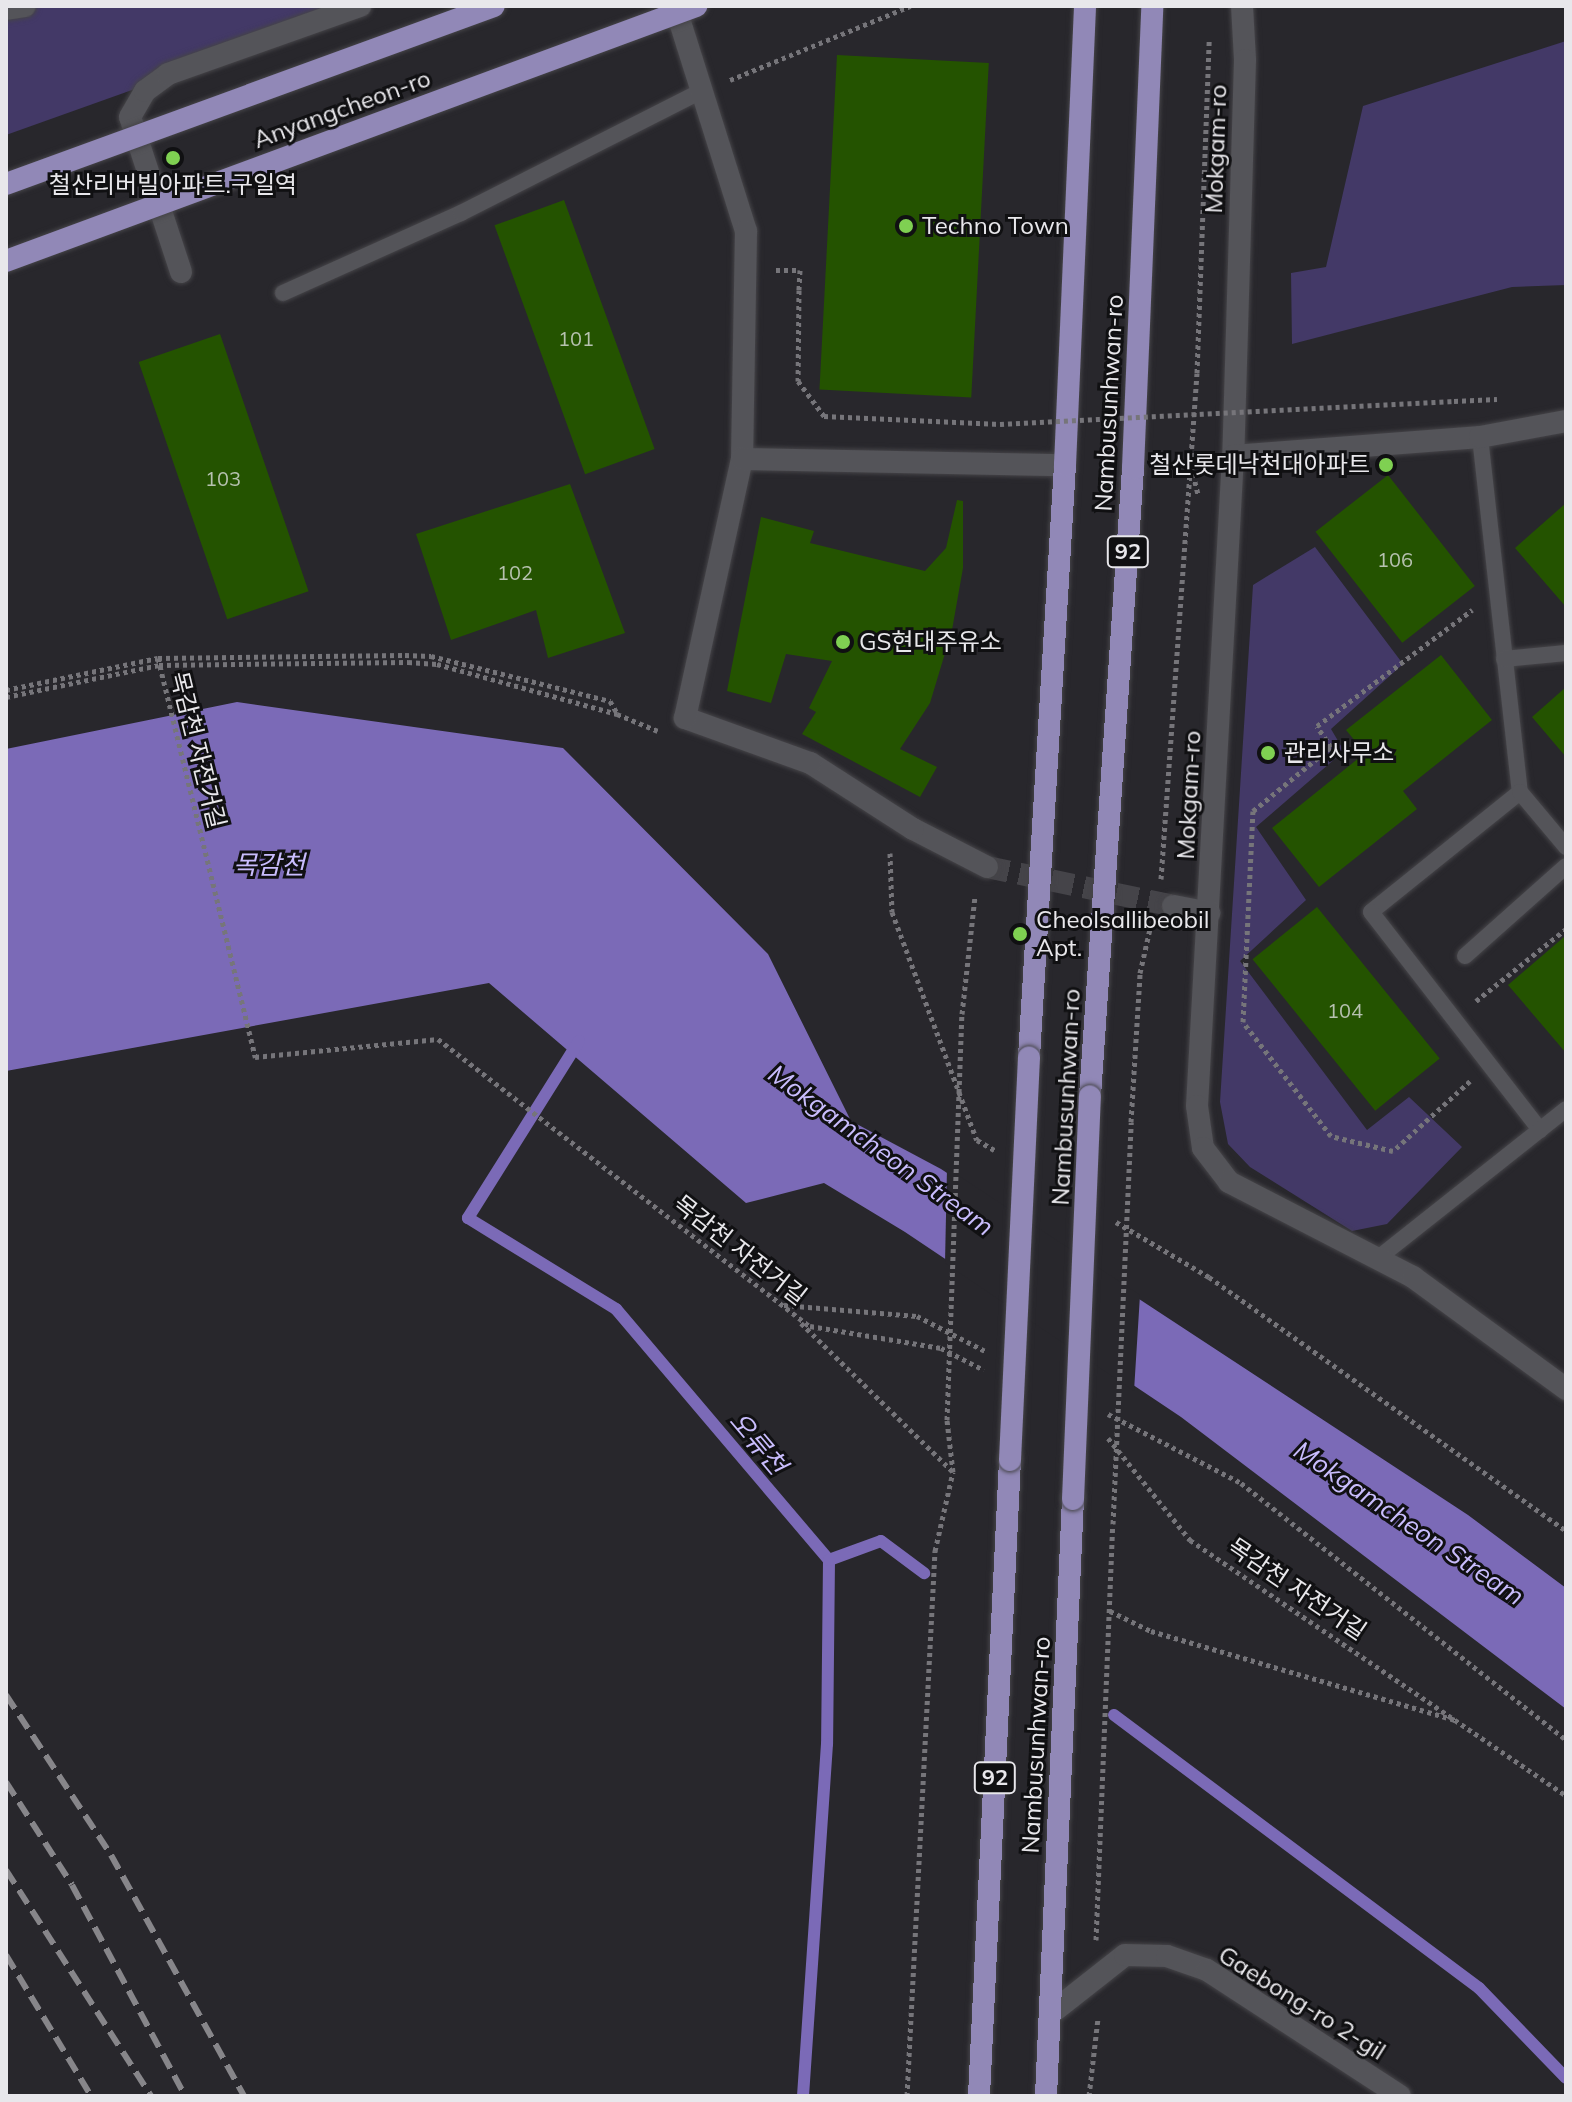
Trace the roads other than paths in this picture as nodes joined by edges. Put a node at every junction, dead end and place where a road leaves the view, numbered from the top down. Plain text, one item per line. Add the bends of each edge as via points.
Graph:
1 (25, 6) edge
2 (360, 6) edge
3 (494, 6) edge
4 (675, 6) edge
5 (696, 6) edge
6 (1085, 6) edge
7 (1152, 6) edge
8 (1242, 6) edge
9 (6, 9) edge
10 (700, 92) junction
11 (6, 184) edge
12 (6, 261) edge
13 (181, 272) dead end
14 (283, 293) dead end
15 (1566, 421) edge
16 (1480, 437) junction
17 (1233, 456) junction
18 (742, 459) junction
19 (1065, 465) junction
20 (1566, 653) edge
21 (1504, 659) junction
22 (1520, 792) junction
23 (1566, 847) edge
24 (1566, 866) edge
25 (987, 867) tunnel mouth
26 (1163, 910) tunnel mouth
27 (1209, 913) junction
28 (1465, 956) dead end
29 (1566, 1109) edge
30 (1540, 1130) junction
31 (1377, 1259) junction
32 (1566, 1389) edge
33 (1050, 2014) junction
34 (979, 2096) edge
35 (1046, 2096) edge
36 (1400, 2096) edge

1 - 9 street
2 - 13 street via 168,74 145,91 130,117
3 - 11 main road, Anyangcheon-ro, bridge
4 - 10 street
5 - 12 main road, Anyangcheon-ro, bridge
6 - 19 main road, Nambusunhwan-ro / 92
7 - 33 main road, Nambusunhwan-ro / 92, bridge via 1132,500 1090,1096
8 - 17 street, Mokgam-ro
10 - 14 lane via 461,213
10 - 18 street via 746,231
15 - 16 street
16 - 17 street
16 - 21 lane
17 - 27 street, Mokgam-ro
18 - 19 street
18 - 25 street via 685,718 810,763 913,829
19 - 34 main road, Nambusunhwan-ro / 92, bridge via 1029,1057
20 - 21 lane
21 - 22 lane
22 - 23 lane
22 - 30 lane via 1371,912
24 - 28 lane
26 - 27 street
27 - 31 street, Mokgam-ro via 1197,1106 1203,1148 1229,1182
29 - 30 lane
30 - 31 lane
31 - 32 street, Mokgam-ro via 1413,1277
33 - 35 main road, Nambusunhwan-ro / 92
33 - 36 street, Gaebong-ro 2-gil via 1125,1955 1167,1956 1207,1970

